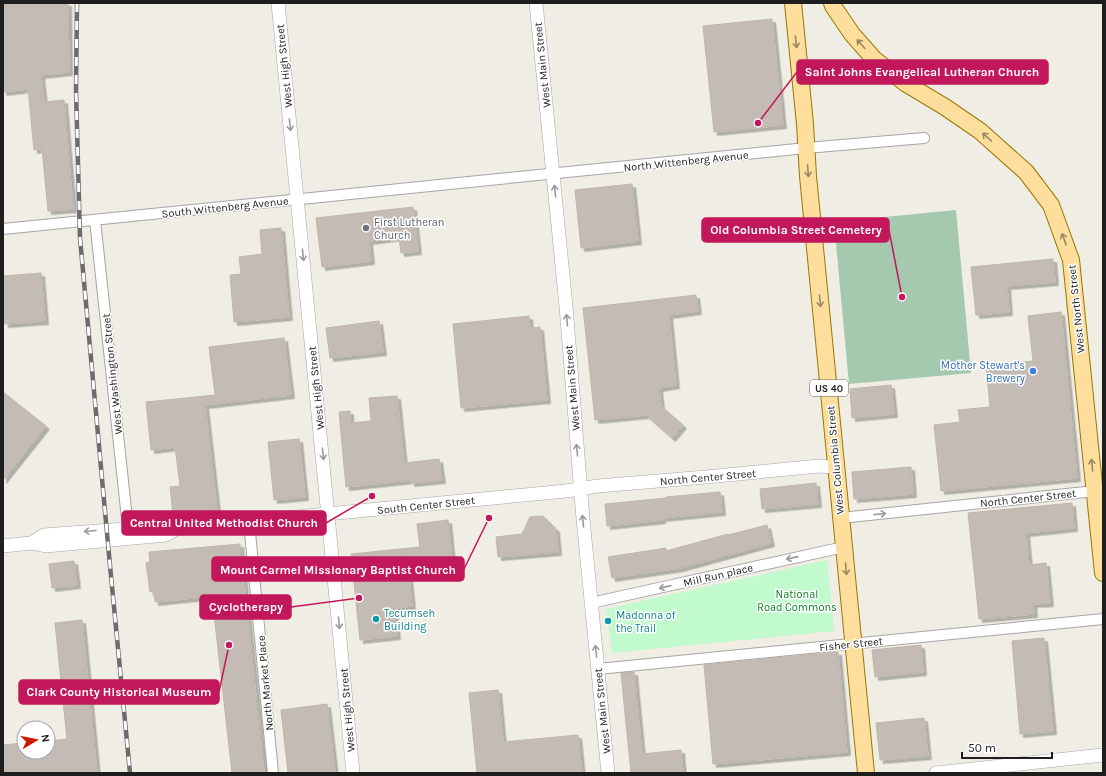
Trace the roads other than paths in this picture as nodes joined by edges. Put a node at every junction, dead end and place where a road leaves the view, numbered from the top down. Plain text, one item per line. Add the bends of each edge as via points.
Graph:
1 (278, 3) edge
2 (536, 3) edge
3 (793, 3) edge
4 (832, 3) edge
5 (924, 138) dead end
6 (806, 148) junction
7 (553, 174) junction
8 (448, 184) joint
9 (297, 200) junction
10 (95, 220) junction
11 (3, 229) edge
12 (836, 467) junction
13 (580, 489) junction
14 (1095, 491) junction
15 (329, 514) junction
16 (841, 518) junction
17 (249, 522) junction
18 (128, 528) junction
19 (176, 529) junction
20 (31, 543) junction
21 (3, 546) edge
22 (844, 547) junction
23 (1103, 573) edge
24 (591, 603) junction
25 (1103, 618) edge
26 (853, 643) junction
27 (598, 669) junction
28 (1103, 755) edge
29 (273, 773) edge
30 (353, 773) edge
31 (608, 773) edge
32 (866, 773) edge
33 (936, 773) edge

1 -> 9 street, West High Street
2 - 7 street, West Main Street
3 -> 6 main road, West Columbia Street / US 40
14 -> 4 main road, West North Street via 1071,260 1051,205 1026,172 980,131 874,59 852,34
5 - 6 street, North Wittenberg Avenue
6 - 7 street, North Wittenberg Avenue
6 -> 12 main road, West Columbia Street / US 40
7 - 8 street, North Wittenberg Avenue
13 -> 7 street, West Main Street
8 - 9 street, South Wittenberg Avenue
9 - 10 street, South Wittenberg Avenue
9 -> 15 street, West High Street
10 - 11 street, South Wittenberg Avenue
10 - 18 street, West Washington Street
12 - 13 street, North Center Street via 819,466
12 - 16 main road, West Columbia Street / US 40
13 - 15 street, South Center Street
24 -> 13 street, West Main Street
16 -> 14 street, North Center Street
14 - 23 main road, West North Street
15 - 17 street, South Center Street
15 -> 30 street, West High Street
16 - 22 main road, West Columbia Street / US 40
17 - 19 street, South Center Street
17 - 29 street, North Market Place
18 - 19 street, South Center Street via 165,526
18 -> 20 street, South Center Street via 44,535
19 - 20 street, South Center Street via 166,535 46,546
20 - 21 street, South Center Street
22 -> 24 street, Mill Run place
22 -> 26 main road, West Columbia Street / US 40
27 -> 24 street, West Main Street
25 - 26 street, Fisher Street
26 - 27 street, Fisher Street
26 - 32 main road, West Columbia Street / US 40
27 - 31 street, West Main Street
28 - 33 street

